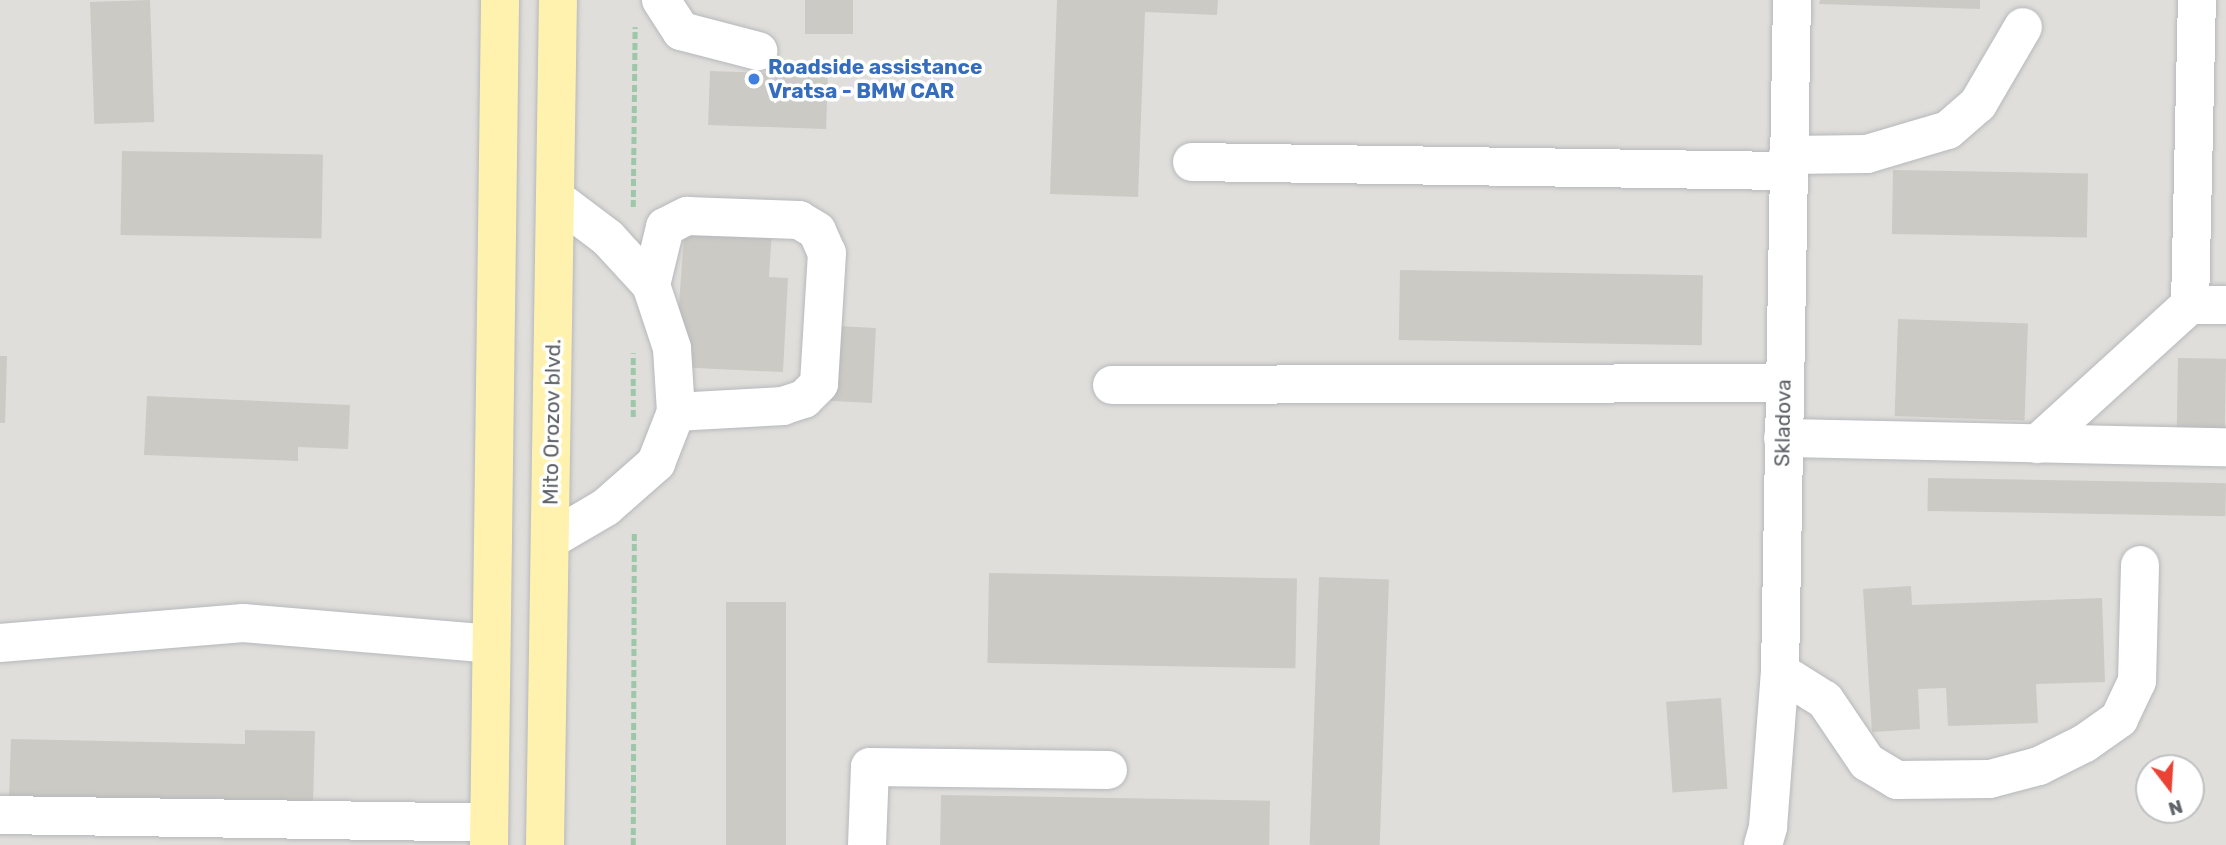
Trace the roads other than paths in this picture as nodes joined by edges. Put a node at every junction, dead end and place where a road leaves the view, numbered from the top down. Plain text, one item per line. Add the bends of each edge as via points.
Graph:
1 (500, 0) edge
2 (558, 0) edge
3 (661, 0) edge
4 (1792, 0) edge
5 (2197, 0) edge
6 (2023, 27) dead end
7 (758, 51) dead end
8 (1192, 162) dead end
9 (1788, 163) junction
10 (555, 198) junction
11 (651, 285) junction
12 (2208, 305) edge
13 (1783, 383) junction
14 (1112, 384) dead end
15 (676, 412) junction
16 (1783, 438) junction
17 (2037, 444) junction
18 (2226, 447) edge
19 (550, 540) junction
20 (2140, 565) dead end
21 (0, 643) edge
22 (491, 644) junction
23 (1780, 672) junction
24 (1108, 770) dead end
25 (0, 815) edge
26 (489, 834) edge
27 (545, 845) edge
28 (867, 845) edge
29 (1763, 845) edge

1 - 22 main road
2 - 10 main road, Mito Orozov blvd.
3 - 7 street via 681,31
4 - 9 street, Skladova
5 - 12 street
6 - 9 street via 1979,104 1948,130 1867,154
8 - 9 street
9 - 13 street, Skladova
10 - 11 street via 608,237
10 - 19 main road, Mito Orozov blvd.
11 - 15 street via 672,348
11 - 15 street via 665,227 687,216 799,219 817,231 827,253 819,384 804,399 783,406
12 - 17 street
13 - 14 street
13 - 16 street, Skladova
15 - 19 street via 656,463 606,507
16 - 17 street
16 - 23 street, Skladova
17 - 18 street
19 - 27 main road, Mito Orozov blvd.
20 - 23 street via 2137,681 2119,719 2039,766 1990,779 1897,780 1867,762 1825,700
21 - 22 street via 243,623
22 - 26 main road
23 - 29 street, Skladova
24 - 28 street via 870,767
25 - 26 street

